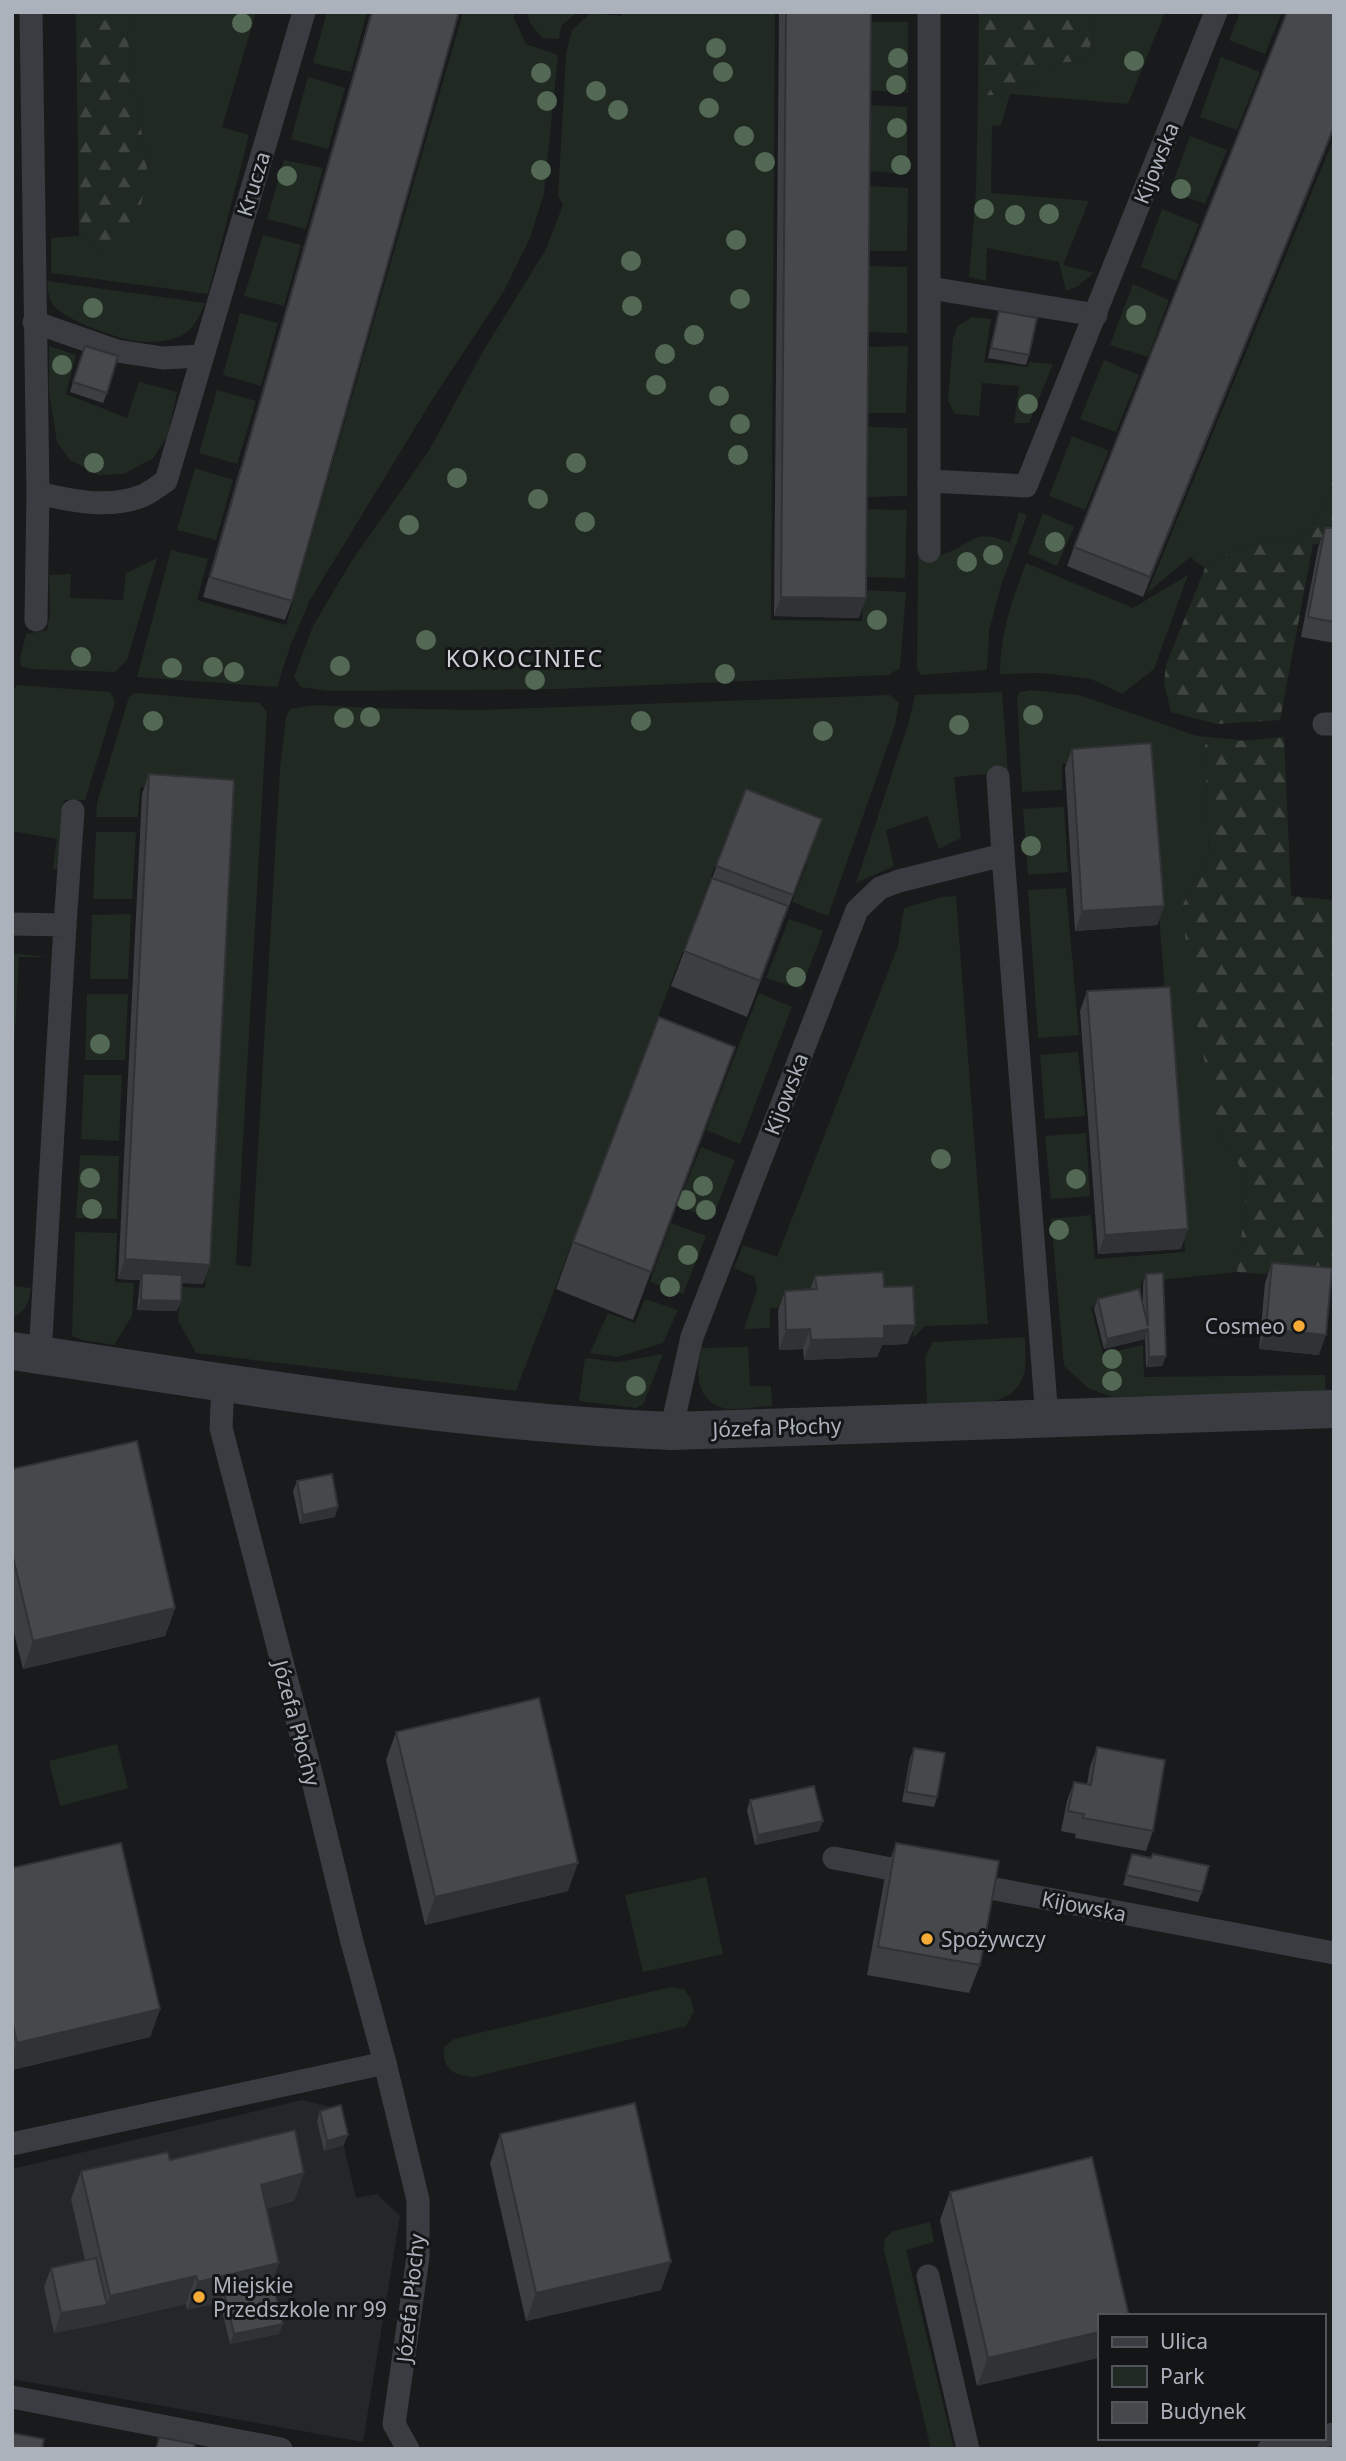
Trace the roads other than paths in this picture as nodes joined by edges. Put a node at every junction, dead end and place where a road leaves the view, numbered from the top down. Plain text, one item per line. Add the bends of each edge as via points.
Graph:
1 (31, 12) edge
2 (304, 12) edge
3 (929, 12) edge
4 (1216, 12) edge
5 (930, 288) junction
6 (1096, 315) junction
7 (34, 322) junction
8 (201, 356) junction
9 (929, 481) junction
10 (38, 494) junction
11 (929, 551) dead end
12 (36, 620) dead end
13 (998, 777) dead end
14 (73, 811) dead end
15 (1003, 855) junction
16 (12, 925) edge
17 (65, 925) junction
18 (26, 1353) edge
19 (223, 1383) junction
20 (1334, 1409) edge
21 (1047, 1418) junction
22 (671, 1431) junction
23 (834, 1858) dead end
24 (1334, 1953) edge
25 (385, 2063) junction
26 (12, 2144) edge
27 (928, 2276) dead end
28 (12, 2397) edge
29 (1306, 2440) edge
30 (281, 2449) edge
31 (408, 2449) edge
32 (968, 2449) edge
33 (1269, 2449) edge

1 - 7 lane
2 - 8 lane, Krucza
3 - 5 lane
4 - 6 lane, Kijowska
5 - 6 lane
5 - 9 lane
6 - 9 lane, Kijowska via 1026,486
7 - 8 lane via 117,351 163,358
7 - 10 lane
8 - 10 lane, Krucza via 166,481 144,496 116,502 75,502
9 - 11 lane
10 - 12 lane
13 - 15 lane
14 - 17 lane
15 - 21 lane
15 - 22 lane, Kijowska via 880,888 858,910 692,1338
16 - 17 lane
17 - 18 lane
18 - 19 street, Józefa Płochy
19 - 22 street, Józefa Płochy via 412,1409
19 - 25 lane, Józefa Płochy via 221,1428
20 - 21 street, Józefa Płochy
21 - 22 street, Józefa Płochy
23 - 24 lane, Kijowska
25 - 26 lane
25 - 31 lane, Józefa Płochy via 418,2200 418,2257 394,2424
27 - 32 lane
28 - 30 lane
29 - 33 lane

